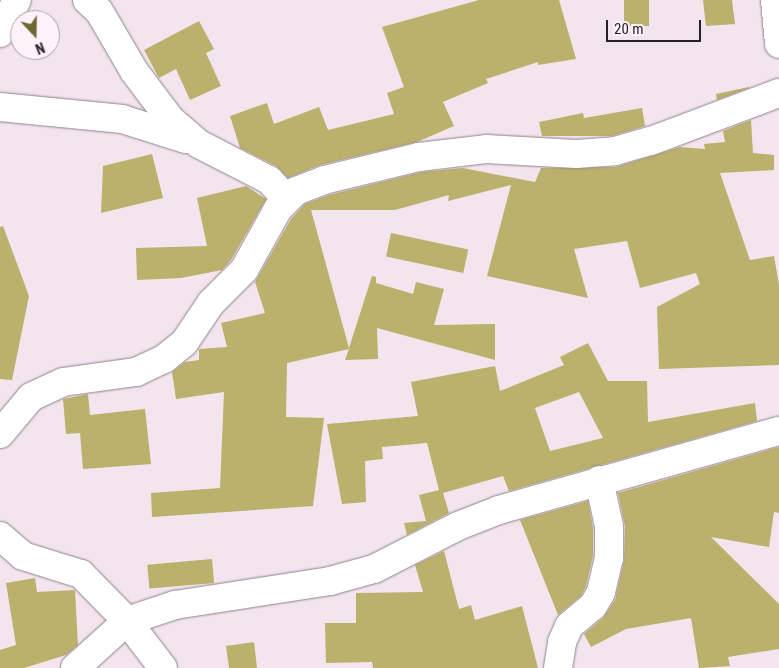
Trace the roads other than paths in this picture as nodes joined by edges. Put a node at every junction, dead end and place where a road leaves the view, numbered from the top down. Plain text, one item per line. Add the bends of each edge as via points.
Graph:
1 (17, 0) edge
2 (87, 0) edge
3 (775, 0) edge
4 (0, 33) edge
5 (779, 44) edge
6 (779, 92) edge
7 (0, 107) edge
8 (200, 144) junction
9 (286, 198) junction
10 (779, 431) edge
11 (0, 434) edge
12 (599, 480) junction
13 (0, 536) edge
14 (127, 621) junction
15 (75, 668) edge
16 (163, 668) edge
17 (558, 668) edge

1 - 4 street
2 - 8 street via 99,11 134,71 170,118
3 - 5 street
6 - 9 street via 651,141 615,151 576,154 486,149 419,157 324,180
7 - 8 street via 122,119
8 - 9 street via 250,168 269,180
9 - 11 street via 244,270 211,303 184,343 164,359 136,372 63,382 31,397
10 - 12 street
12 - 14 street via 458,526 374,570 330,581 175,605
12 - 17 street via 609,526 610,558 601,592 593,606 569,626 562,642
13 - 14 street via 23,556 81,574
14 - 15 street
14 - 16 street

